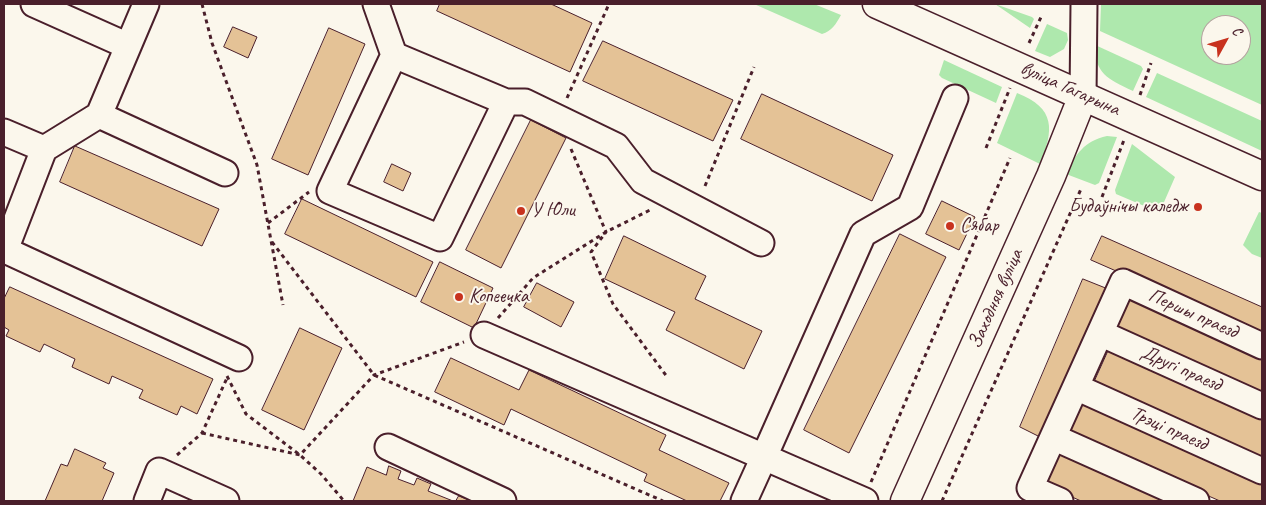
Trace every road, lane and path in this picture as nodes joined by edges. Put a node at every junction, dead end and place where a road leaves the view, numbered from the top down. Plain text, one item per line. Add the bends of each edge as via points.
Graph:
1 (34, 4) edge
2 (146, 4) edge
3 (202, 4) edge
4 (376, 4) edge
5 (609, 4) edge
6 (877, 4) edge
7 (1084, 4) edge
8 (1042, 15) dead end
9 (1029, 43) dead end
10 (128, 46) junction
11 (394, 55) junction
12 (1151, 63) dead end
13 (754, 67) dead end
14 (1010, 86) dead end
15 (1140, 95) dead end
16 (1083, 96) junction
17 (956, 98) dead end
18 (506, 102) junction
19 (99, 115) junction
20 (558, 117) junction
21 (4, 132) edge
22 (1124, 139) dead end
23 (986, 148) dead end
24 (44, 149) junction
25 (1010, 158) dead end
26 (225, 173) dead end
27 (1262, 176) edge
28 (705, 186) dead end
29 (1081, 189) dead end
30 (330, 191) junction
31 (1102, 197) dead end
32 (675, 198) junction
33 (268, 223) junction
34 (606, 232) junction
35 (272, 242) junction
36 (761, 243) dead end
37 (4, 249) edge
38 (283, 305) dead end
39 (1100, 333) junction
40 (484, 335) junction
41 (1262, 346) edge
42 (231, 362) junction
43 (374, 375) junction
44 (668, 378) dead end
45 (1076, 387) junction
46 (1262, 406) edge
47 (202, 433) junction
48 (1053, 436) junction
49 (388, 447) dead end
50 (300, 454) junction
51 (764, 457) junction
52 (159, 471) junction
53 (1262, 471) edge
54 (147, 501) edge
55 (226, 501) edge
56 (344, 501) edge
57 (503, 501) edge
58 (663, 501) edge
59 (744, 501) edge
60 (864, 501) edge
61 (905, 501) edge
62 (942, 501) edge
63 (1060, 501) edge
64 (1196, 501) edge

1 - 10 lane
2 - 10 lane
3 - 33 path via 212,42 257,165
4 - 11 lane
5 - 20 path
6 - 16 main road, вуліца Гагарына
7 - 16 lane
8 - 9 path
10 - 19 lane
11 - 18 lane
11 - 30 lane
12 - 15 path
13 - 28 path
14 - 23 path
16 - 27 main road, вуліца Гагарына
16 - 61 main road, Заходняя вуліца via 1051,176
17 - 51 lane via 910,207 863,234
18 - 20 lane via 525,102
18 - 30 lane via 440,238
19 - 24 lane
19 - 26 lane
20 - 32 lane via 616,146 643,181
20 - 34 path
21 - 24 lane
22 - 31 path
24 - 37 lane
25 - 60 path
29 - 62 path
30 - 33 path via 316,187
32 - 34 path
32 - 36 lane
33 - 35 path
34 - 40 path via 533,278
34 - 44 path via 591,252 613,304
35 - 38 path
35 - 43 path
37 - 42 lane
39 - 41 lane, Першы праезд via 1123,282
39 - 45 lane
39 - 46 lane, Другі праезд
40 - 43 path
40 - 51 lane
42 - 47 path
42 - 50 path via 246,414
43 - 50 path
43 - 58 path
45 - 48 lane
45 - 53 lane, Трэці праезд
47 - 50 path
47 - 52 path
48 - 63 lane via 1030,488
48 - 64 lane
49 - 57 lane
50 - 56 path
51 - 59 lane
51 - 60 lane
52 - 54 lane
52 - 55 lane

